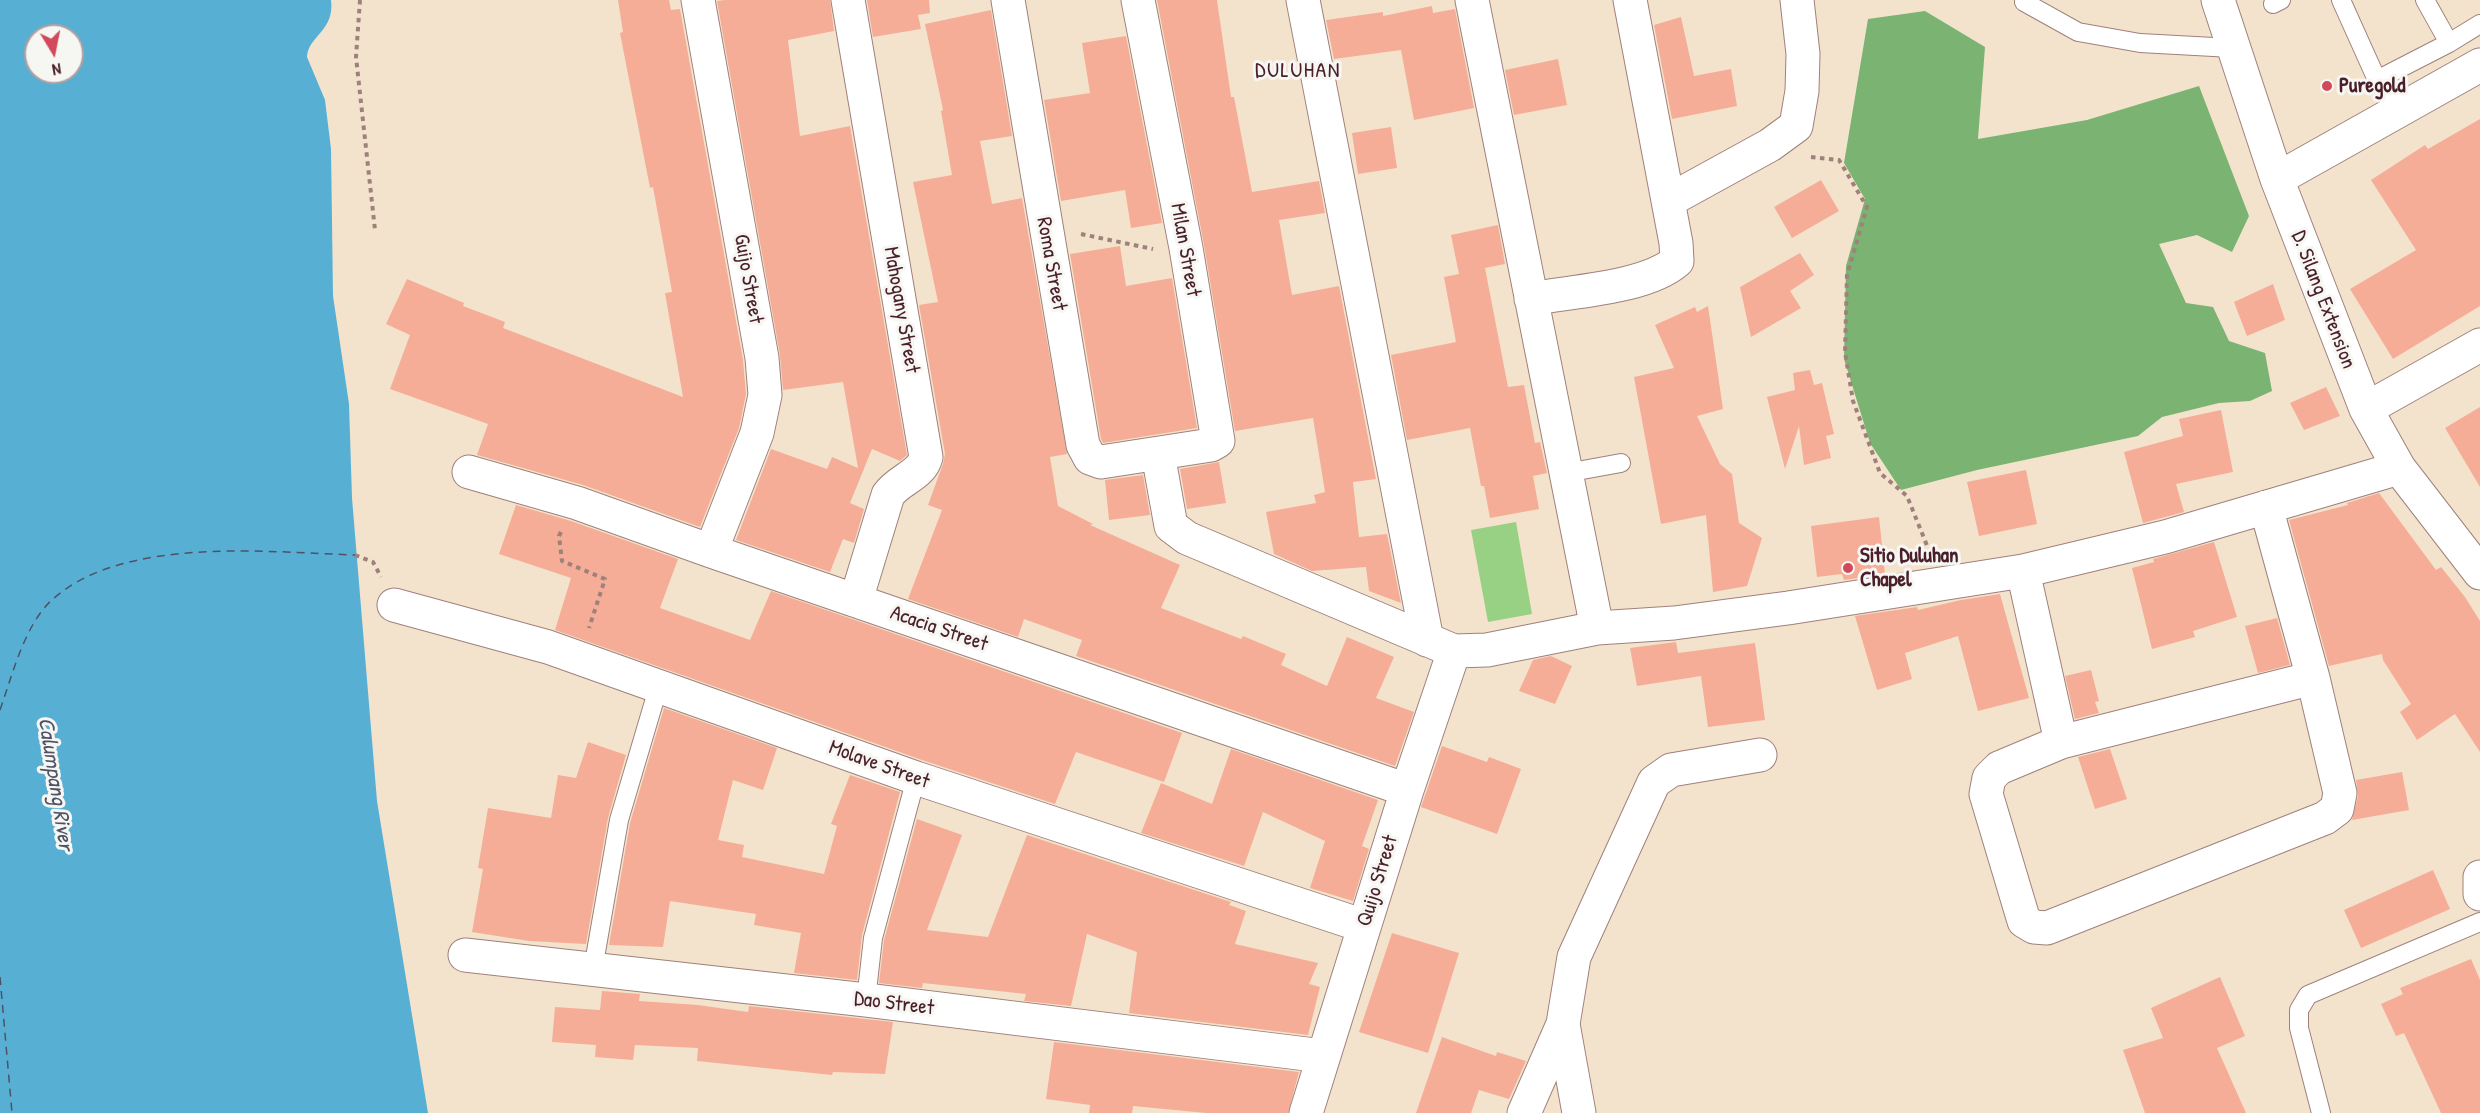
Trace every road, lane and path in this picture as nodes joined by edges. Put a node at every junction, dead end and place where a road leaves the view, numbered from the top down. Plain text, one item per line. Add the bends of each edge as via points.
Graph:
1 (360, 0) edge
2 (698, 0) edge
3 (848, 0) edge
4 (1008, 0) edge
5 (1138, 0) edge
6 (1303, 0) edge
7 (1472, 0) edge
8 (1630, 0) edge
9 (1797, 0) edge
10 (2218, 0) edge
11 (2342, 0) edge
12 (2425, 0) edge
13 (2024, 2) dead end
14 (2480, 24) edge
15 (2450, 43) junction
16 (2232, 48) junction
17 (2480, 65) edge
18 (2377, 80) junction
19 (2396, 111) junction
20 (1796, 126) junction
21 (2277, 179) junction
22 (1668, 201) junction
23 (375, 230) dead end
24 (1045, 230) junction
25 (1186, 248) junction
26 (1531, 299) junction
27 (2480, 345) edge
28 (2366, 409) junction
29 (1158, 454) junction
30 (1621, 463) dead end
31 (2399, 468) junction
32 (469, 472) dead end
33 (1566, 473) junction
34 (577, 503) junction
35 (2266, 507) junction
36 (711, 551) junction
37 (355, 555) dead end
38 (373, 562) dead end
39 (2024, 571) junction
40 (2480, 573) edge
41 (1942, 584) junction
42 (856, 600) junction
43 (394, 605) dead end
44 (1597, 628) junction
45 (1440, 645) junction
46 (580, 657) junction
47 (2313, 678) junction
48 (659, 685) junction
49 (2061, 742) junction
50 (1760, 755) dead end
51 (916, 778) junction
52 (1407, 790) junction
53 (2480, 877) edge
54 (2480, 894) edge
55 (2480, 922) edge
56 (1364, 926) junction
57 (465, 955) dead end
58 (593, 969) junction
59 (866, 1000) junction
60 (1563, 1024) junction
61 (1323, 1056) junction
62 (1306, 1113) edge
63 (1524, 1113) edge
64 (1579, 1113) edge
65 (2321, 1113) edge

1 - 23 path via 356,57
2 - 36 street, Guijo Street via 762,358 765,395 757,433
3 - 42 street, Mahogany Street via 926,457 917,472 893,487 888,495
4 - 24 street, Roma Street
5 - 25 street, Milan Street
6 - 45 street
7 - 26 street
8 - 22 street
9 - 20 street via 1803,54
10 - 16 street, D. Silang Extension
11 - 18 lane
12 - 15 lane
13 - 16 lane via 2078,32 2140,43
14 - 15 lane
15 - 18 lane
16 - 21 street, D. Silang Extension
17 - 19 street
18 - 19 lane
19 - 21 street
20 - 22 street via 1770,145
20 - 41 path via 1806,156 1839,160 1868,207 1847,275 1845,352 1853,401 1880,472 1906,496
21 - 28 street, D. Silang Extension
22 - 26 street via 1677,261 1668,268 1640,280
24 - 25 path via 1058,228 1154,250
24 - 29 street, Roma Street via 1083,445 1090,458 1101,462
25 - 29 street, Milan Street via 1218,441
26 - 33 street
27 - 28 street
28 - 31 street, D. Silang Extension
29 - 45 street via 1171,526 1187,538
30 - 33 lane
31 - 35 street
31 - 40 street, D. Silang Extension
32 - 34 street, Acacia Street
33 - 44 street
34 - 36 street, Acacia Street
34 - 46 path via 559,536 562,561 604,579
35 - 39 street via 2165,537
35 - 47 street
36 - 42 street, Acacia Street
37 - 38 path
39 - 41 street
39 - 49 street
41 - 44 street via 1674,623
42 - 52 street, Acacia Street
43 - 46 street, Molave Street
44 - 45 street via 1487,650
45 - 52 street, Quijo Street
46 - 48 street, Molave Street
47 - 49 street
47 - 49 street via 2340,793 2337,809 2325,818 2047,928 2034,927 2024,921 1986,795 1989,778 1999,768
48 - 51 street, Molave Street
48 - 58 lane via 619,820
50 - 60 street via 1671,770 1654,782 1574,957
51 - 56 street, Molave Street
51 - 59 lane via 873,938
52 - 56 street, Quijo Street
53 - 54 street
55 - 65 lane via 2308,995 2300,1010 2299,1028
56 - 61 street, Quijo Street
57 - 58 street, Dao Street
58 - 59 street, Dao Street
59 - 61 street, Dao Street
60 - 63 street
60 - 64 street
61 - 62 street, Quijo Street

